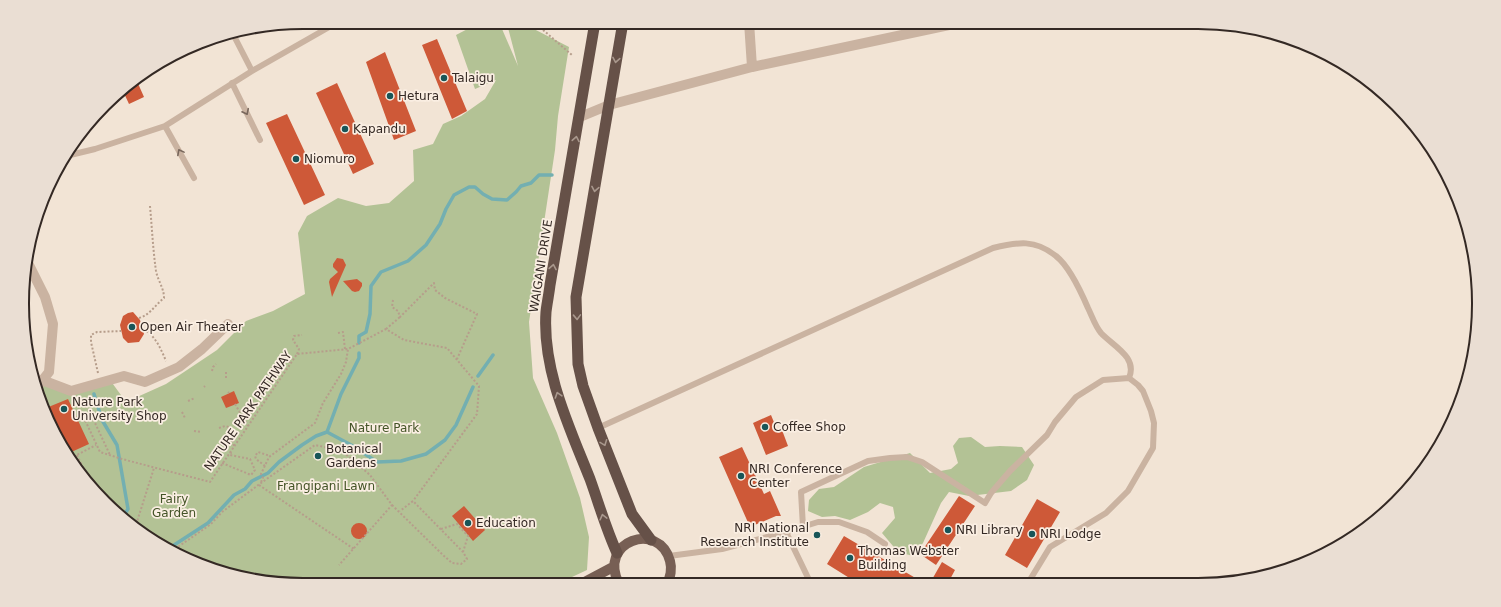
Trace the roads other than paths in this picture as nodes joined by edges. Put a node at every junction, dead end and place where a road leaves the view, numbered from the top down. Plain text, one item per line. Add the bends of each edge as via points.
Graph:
1 (326, 29) edge
2 (594, 29) edge
3 (622, 29) edge
4 (749, 29) edge
5 (930, 29) edge
6 (235, 37) edge
7 (752, 67) junction
8 (252, 71) junction
9 (232, 83) junction
10 (609, 105) junction
11 (580, 117) junction
12 (165, 126) junction
13 (260, 140) dead end
14 (73, 154) edge
15 (194, 178) dead end
16 (31, 269) edge
17 (228, 324) dead end
18 (1128, 378) junction
19 (40, 383) edge
20 (598, 428) junction
21 (803, 527) junction
22 (786, 532) junction
23 (651, 540) junction
24 (885, 544) dead end
25 (617, 553) junction
26 (669, 556) junction
27 (613, 567) junction
28 (671, 573) junction
29 (592, 578) edge
30 (616, 578) edge
31 (669, 578) edge
32 (673, 578) edge
33 (808, 578) edge
34 (1031, 578) edge

1 - 8 lane
2 - 11 highway, WAIGANI DRIVE
3 -> 10 highway
4 - 7 street
5 - 7 street
6 - 8 lane
7 - 10 street
8 - 9 lane
9 - 12 lane
9 -> 13 lane
10 - 11 street
10 -> 20 highway via 576,297 578,364
25 -> 11 highway, WAIGANI DRIVE via 606,530 601,509 557,391 546,331 550,285
12 - 14 lane
15 -> 12 lane
16 - 19 street via 45,297 54,324 49,372
17 - 19 street via 179,367 145,382 124,376 71,391
18 - 20 lane via 1132,370 1131,364 1115,344 1101,332 1079,288 1060,260 1042,247 1016,242 993,248
18 - 21 lane via 1103,380 1076,397 1047,435 991,493 986,503 922,462 907,457 890,458 868,461 801,492
18 - 34 lane via 1143,391 1151,411 1154,423 1153,448 1128,491 1106,512 1050,547
20 -> 23 highway via 632,514
21 - 22 lane
21 - 24 lane via 818,522 840,522 866,532
22 - 26 lane via 722,550
22 - 33 lane
23 - 25 main road via 632,540 623,545
23 - 26 main road via 659,543
25 - 27 main road
26 - 28 main road
27 - 29 main road
27 - 30 main road
28 - 31 main road
28 - 32 main road

